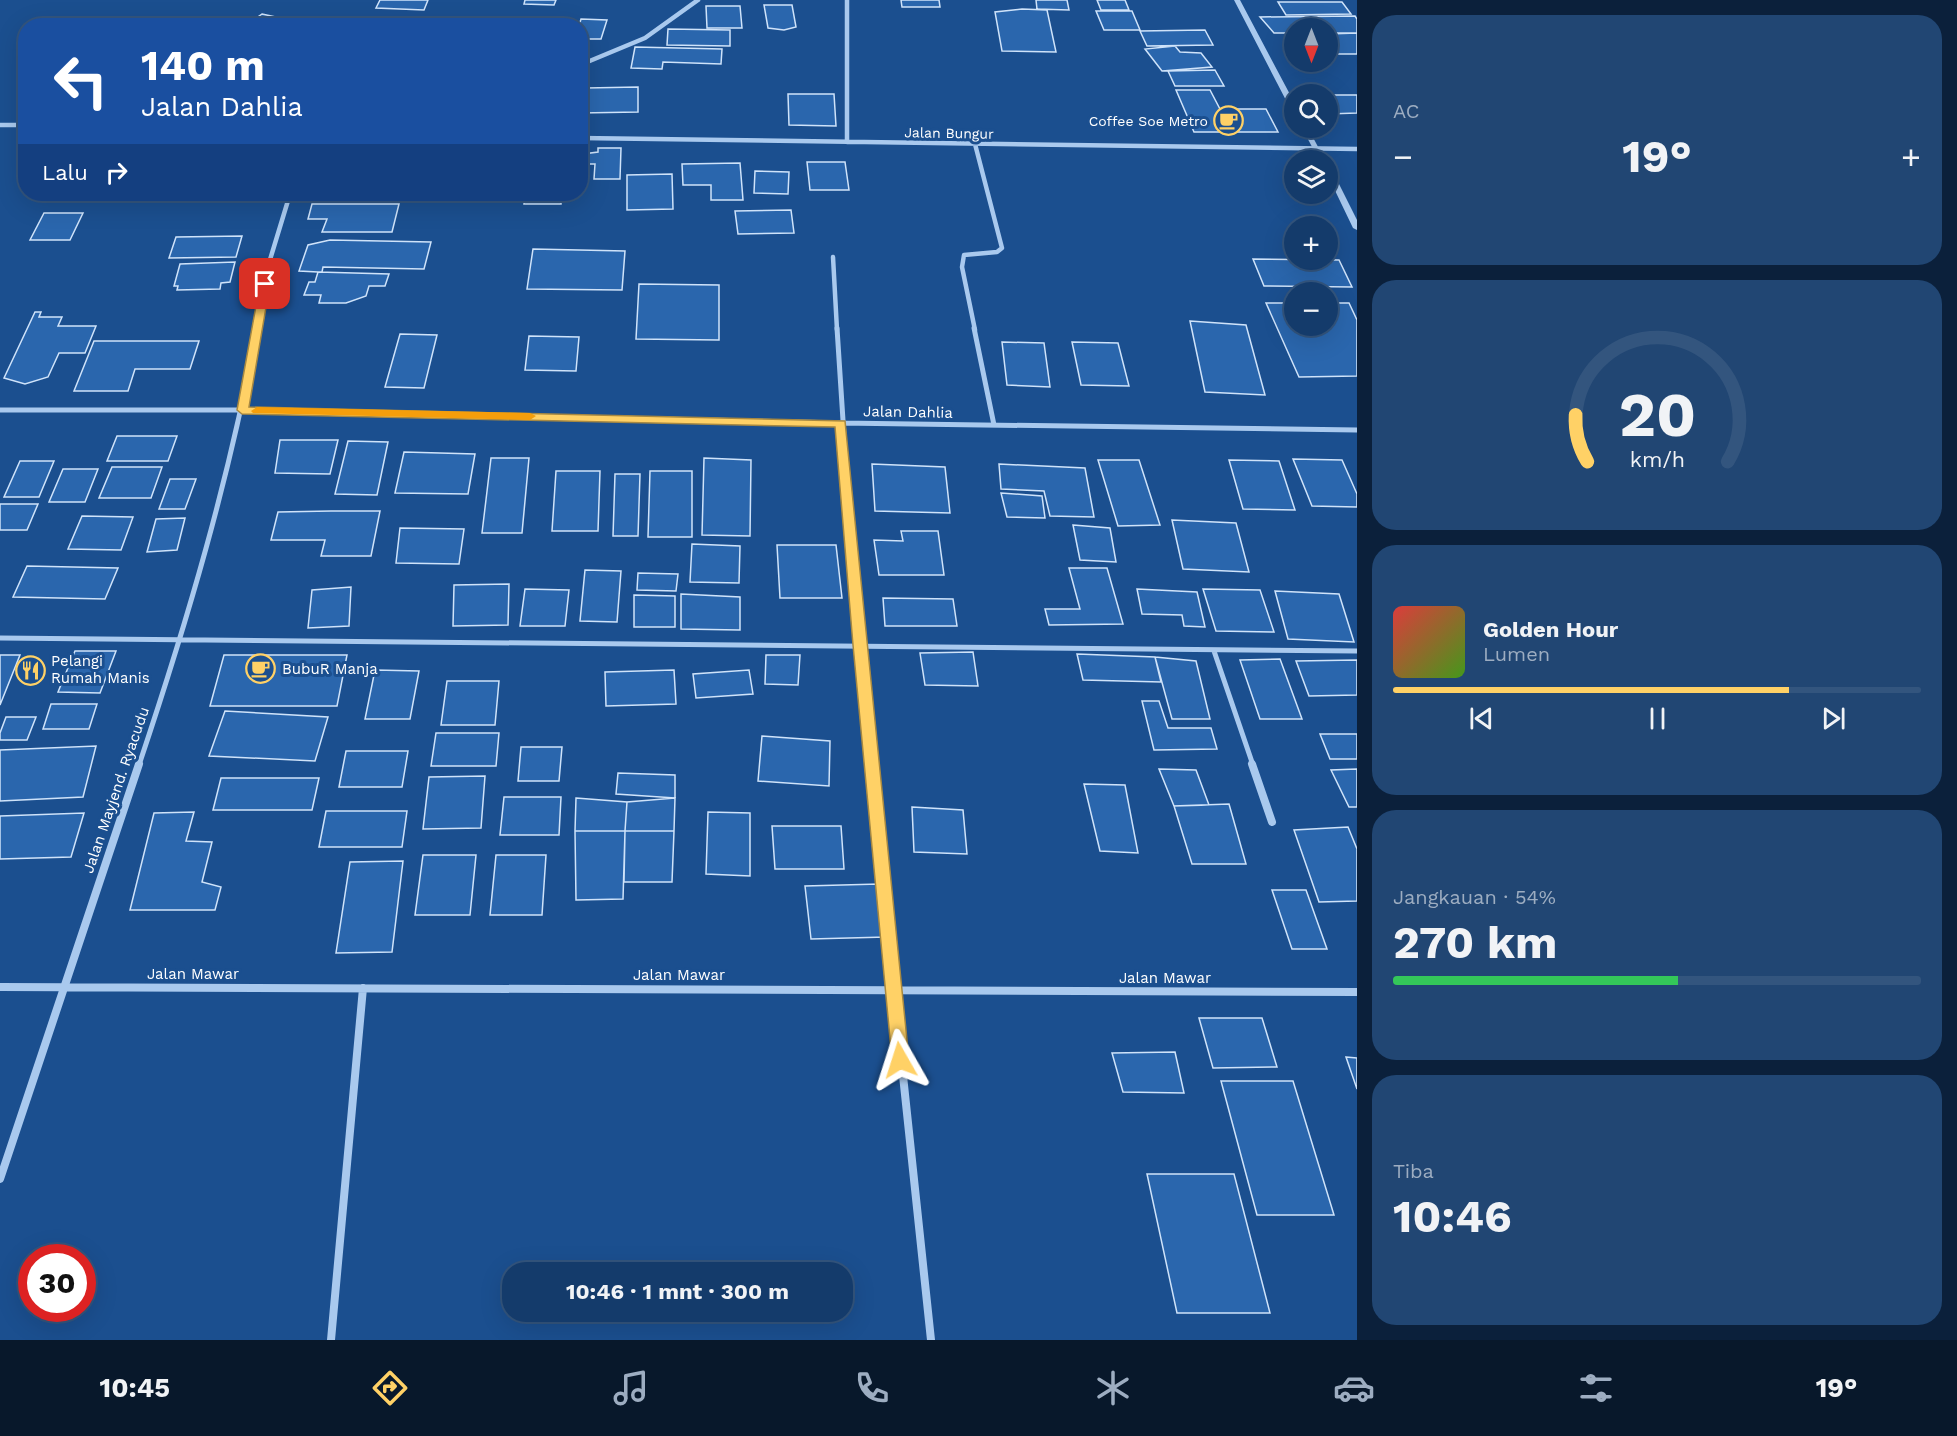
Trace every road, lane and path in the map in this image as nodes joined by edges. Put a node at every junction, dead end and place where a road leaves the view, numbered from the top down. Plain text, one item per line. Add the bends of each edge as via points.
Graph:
1 (698, 0) edge
2 (847, 0) edge
3 (1237, 0) edge
4 (588, 62) edge
5 (1284, 89) edge
6 (0, 125) edge
7 (18, 125) edge
8 (588, 138) edge
9 (1310, 138) edge
10 (847, 142) junction
11 (975, 144) junction
12 (1316, 149) junction
13 (1357, 149) edge
14 (1338, 191) edge
15 (288, 201) edge
16 (1357, 228) edge
17 (833, 257) dead end
18 (0, 410) edge
19 (242, 410) junction
20 (841, 423) junction
21 (994, 425) junction
22 (1357, 430) edge
23 (0, 638) edge
24 (181, 639) junction
25 (859, 645) junction
26 (1214, 651) junction
27 (1357, 651) edge
28 (1272, 822) dead end
29 (0, 987) edge
30 (64, 987) junction
31 (363, 988) junction
32 (893, 990) junction
33 (1357, 992) edge
34 (0, 1179) edge
35 (331, 1340) edge
36 (931, 1340) edge

1 - 4 street via 645,38
2 - 10 street
3 - 5 street
6 - 7 street
8 - 10 street, Jalan Bungur
9 - 12 street
10 - 11 street, Jalan Bungur
11 - 12 street, Jalan Bungur
11 - 21 street via 1002,248 998,252 964,255 962,267
12 - 13 street, Jalan Bungur
14 - 16 street
15 - 19 street, Jalan Mayjend. Ryacudu via 269,263
17 - 20 street
18 - 19 street, Jalan Dahlia
19 - 20 street, Jalan Dahlia
19 - 24 street, Jalan Mayjend. Ryacudu
20 - 21 street, Jalan Dahlia
20 - 25 street
21 - 22 street, Jalan Dahlia
23 - 24 street
24 - 25 street
24 - 30 street, Jalan Mayjend. Ryacudu
25 - 26 street
25 - 32 street
26 - 27 street
26 - 28 street
29 - 30 street, Jalan Mawar
30 - 31 street, Jalan Mawar
30 - 34 street, Jalan Mayjend. Ryacudu
31 - 32 street, Jalan Mawar
31 - 35 street
32 - 33 street, Jalan Mawar
32 - 36 street

